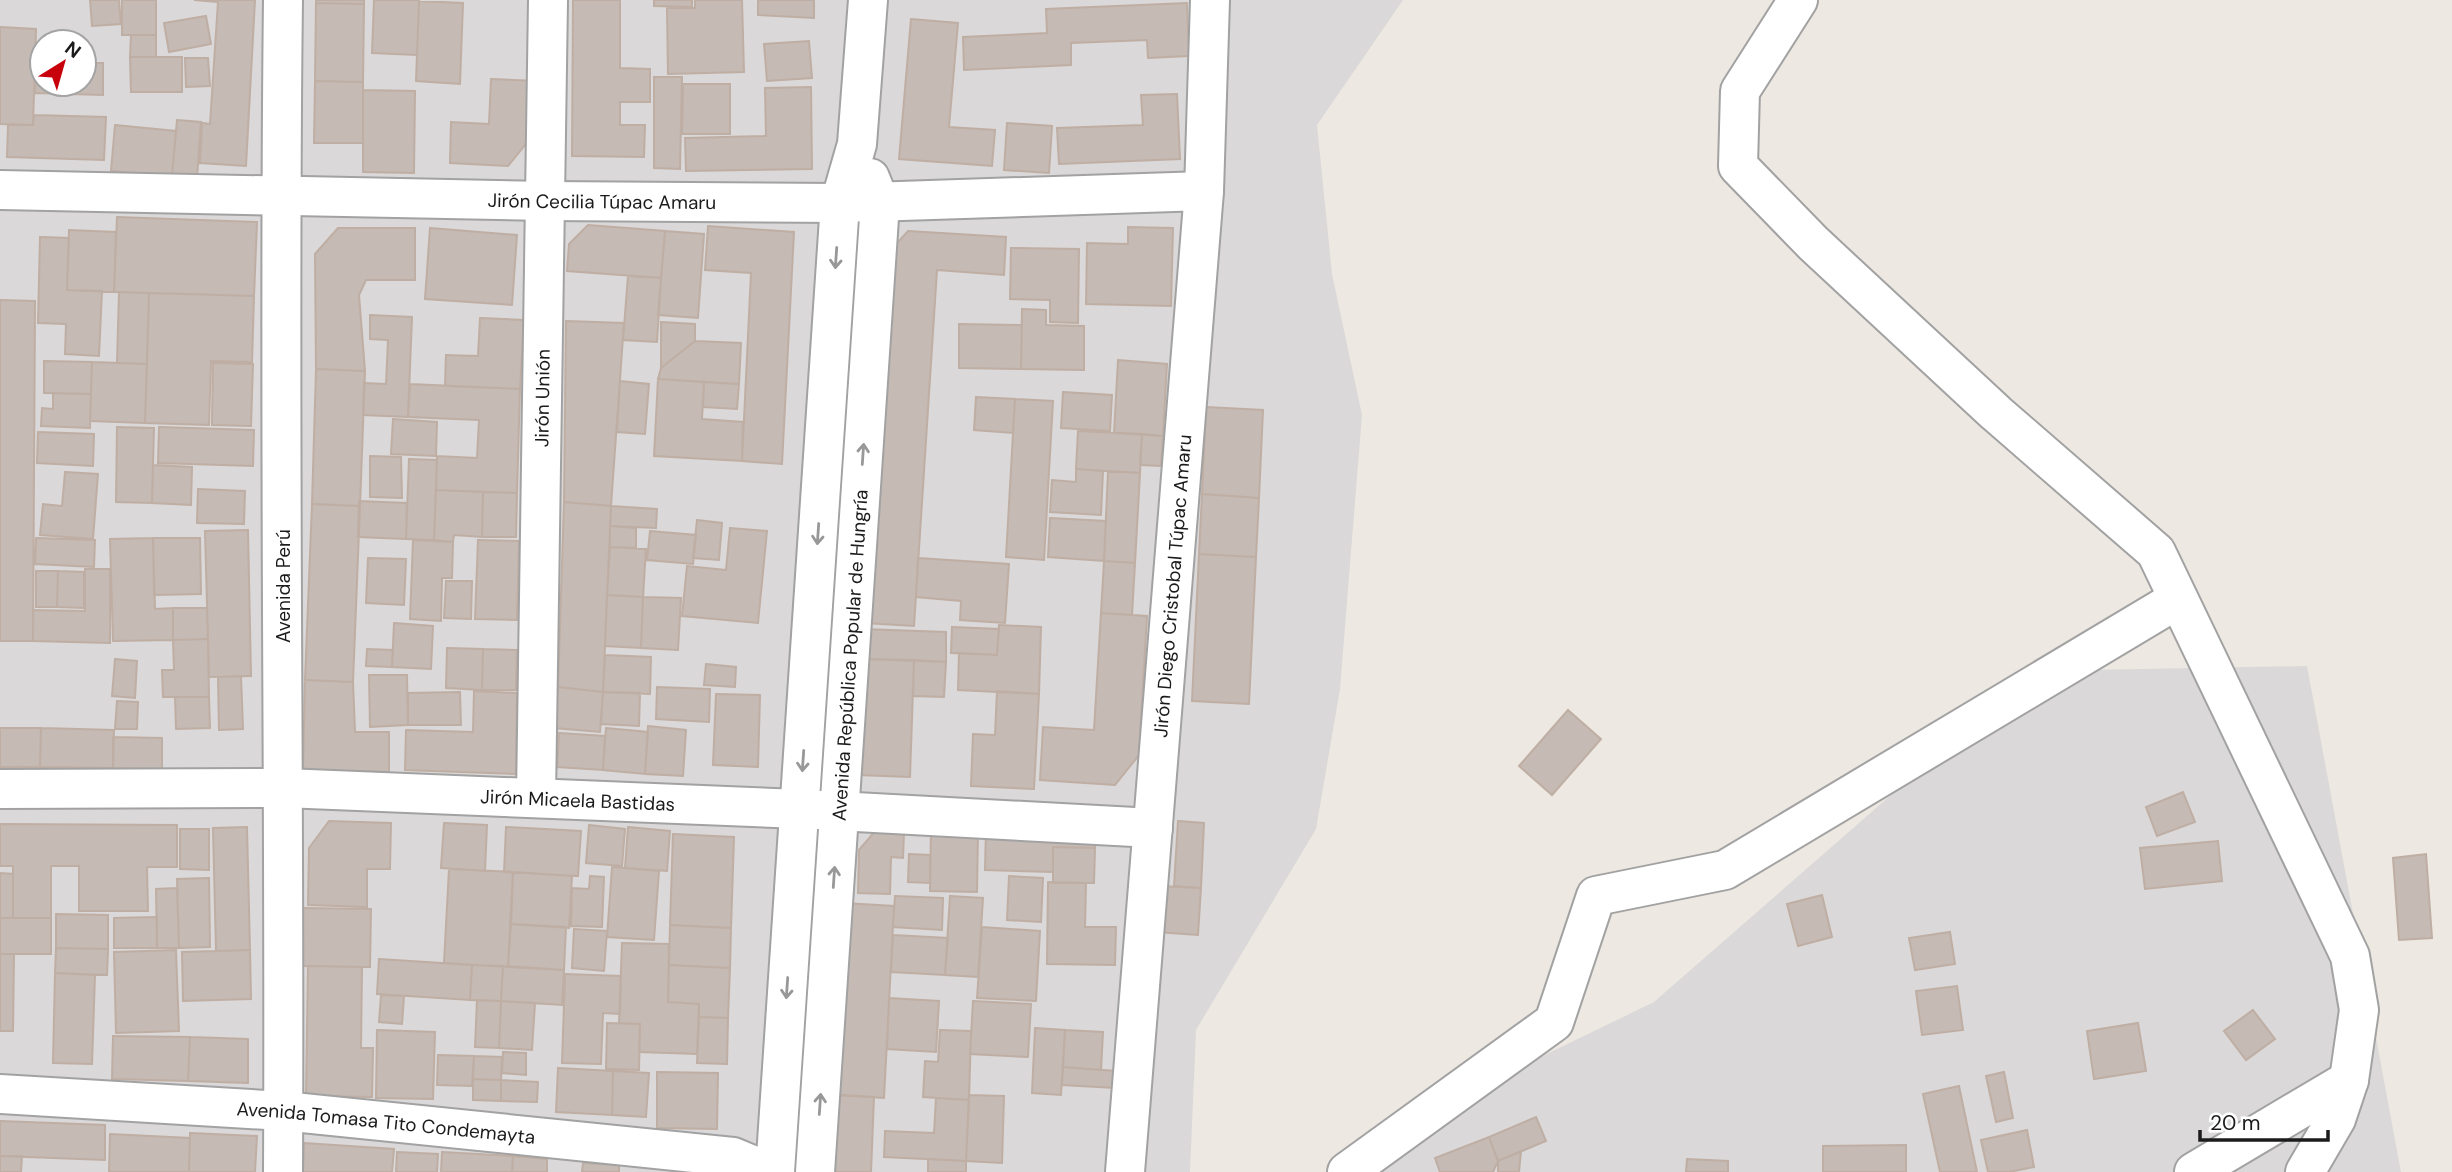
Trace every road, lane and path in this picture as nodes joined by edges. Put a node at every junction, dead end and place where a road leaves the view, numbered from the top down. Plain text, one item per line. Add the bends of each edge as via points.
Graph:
1 (283, 0) edge
2 (548, 0) edge
3 (868, 0) edge
4 (1210, 0) edge
5 (1798, 0) edge
6 (857, 144) junction
7 (0, 190) edge
8 (1204, 191) junction
9 (281, 194) junction
10 (545, 201) junction
11 (840, 203) junction
12 (880, 203) junction
13 (2178, 599) junction
14 (284, 788) junction
15 (0, 789) edge
16 (536, 797) junction
17 (800, 809) junction
18 (838, 811) junction
19 (1153, 828) junction
20 (2349, 1080) junction
21 (0, 1094) edge
22 (283, 1111) junction
23 (282, 1172) edge
24 (769, 1172) edge
25 (775, 1172) edge
26 (815, 1172) edge
27 (1125, 1172) edge
28 (1347, 1172) edge
29 (2193, 1172) edge
30 (2305, 1172) edge

1 - 9 street, Avenida Perú
2 - 10 street, Jirón Unión
3 - 6 street, Avenida República Popular de Hungría
4 - 8 street, Jirón Diego Cristobal Túpac Amaru
5 - 13 street via 1740,91 1738,166 1813,243 1976,394 2156,552
6 - 11 street, Avenida República Popular de Hungría
6 - 12 street, Avenida República Popular de Hungría
7 - 9 street, Jirón Cecilia Túpac Amaru
8 - 12 street, Jirón Cecilia Túpac Amaru
8 - 19 street, Jirón Diego Cristobal Túpac Amaru
9 - 10 street, Jirón Cecilia Túpac Amaru
9 - 14 street, Avenida Perú
10 - 11 street, Jirón Cecilia Túpac Amaru
10 - 16 street, Jirón Unión
11 - 12 street, Jirón Cecilia Túpac Amaru
11 -> 17 street, Avenida República Popular de Hungría
18 -> 12 street, Avenida República Popular de Hungría
13 - 20 street via 2350,956 2359,1010
13 - 28 street via 1725,870 1596,896 1554,1021
14 - 15 street, Jirón Micaela Bastidas
14 - 16 street, Jirón Micaela Bastidas
14 - 22 street, Avenida Perú
16 - 17 street, Jirón Micaela Bastidas
17 - 18 street, Jirón Micaela Bastidas
17 -> 25 street, Avenida República Popular de Hungría
18 - 19 street, Jirón Micaela Bastidas
26 -> 18 street, Avenida República Popular de Hungría
19 - 27 street, Jirón Diego Cristobal Túpac Amaru
20 - 29 street
20 - 30 street via 2336,1119
21 - 22 street, Avenida Tomasa Tito Condemayta
22 - 23 street, Avenida Perú
22 - 24 street, Avenida Tomasa Tito Condemayta via 733,1157

